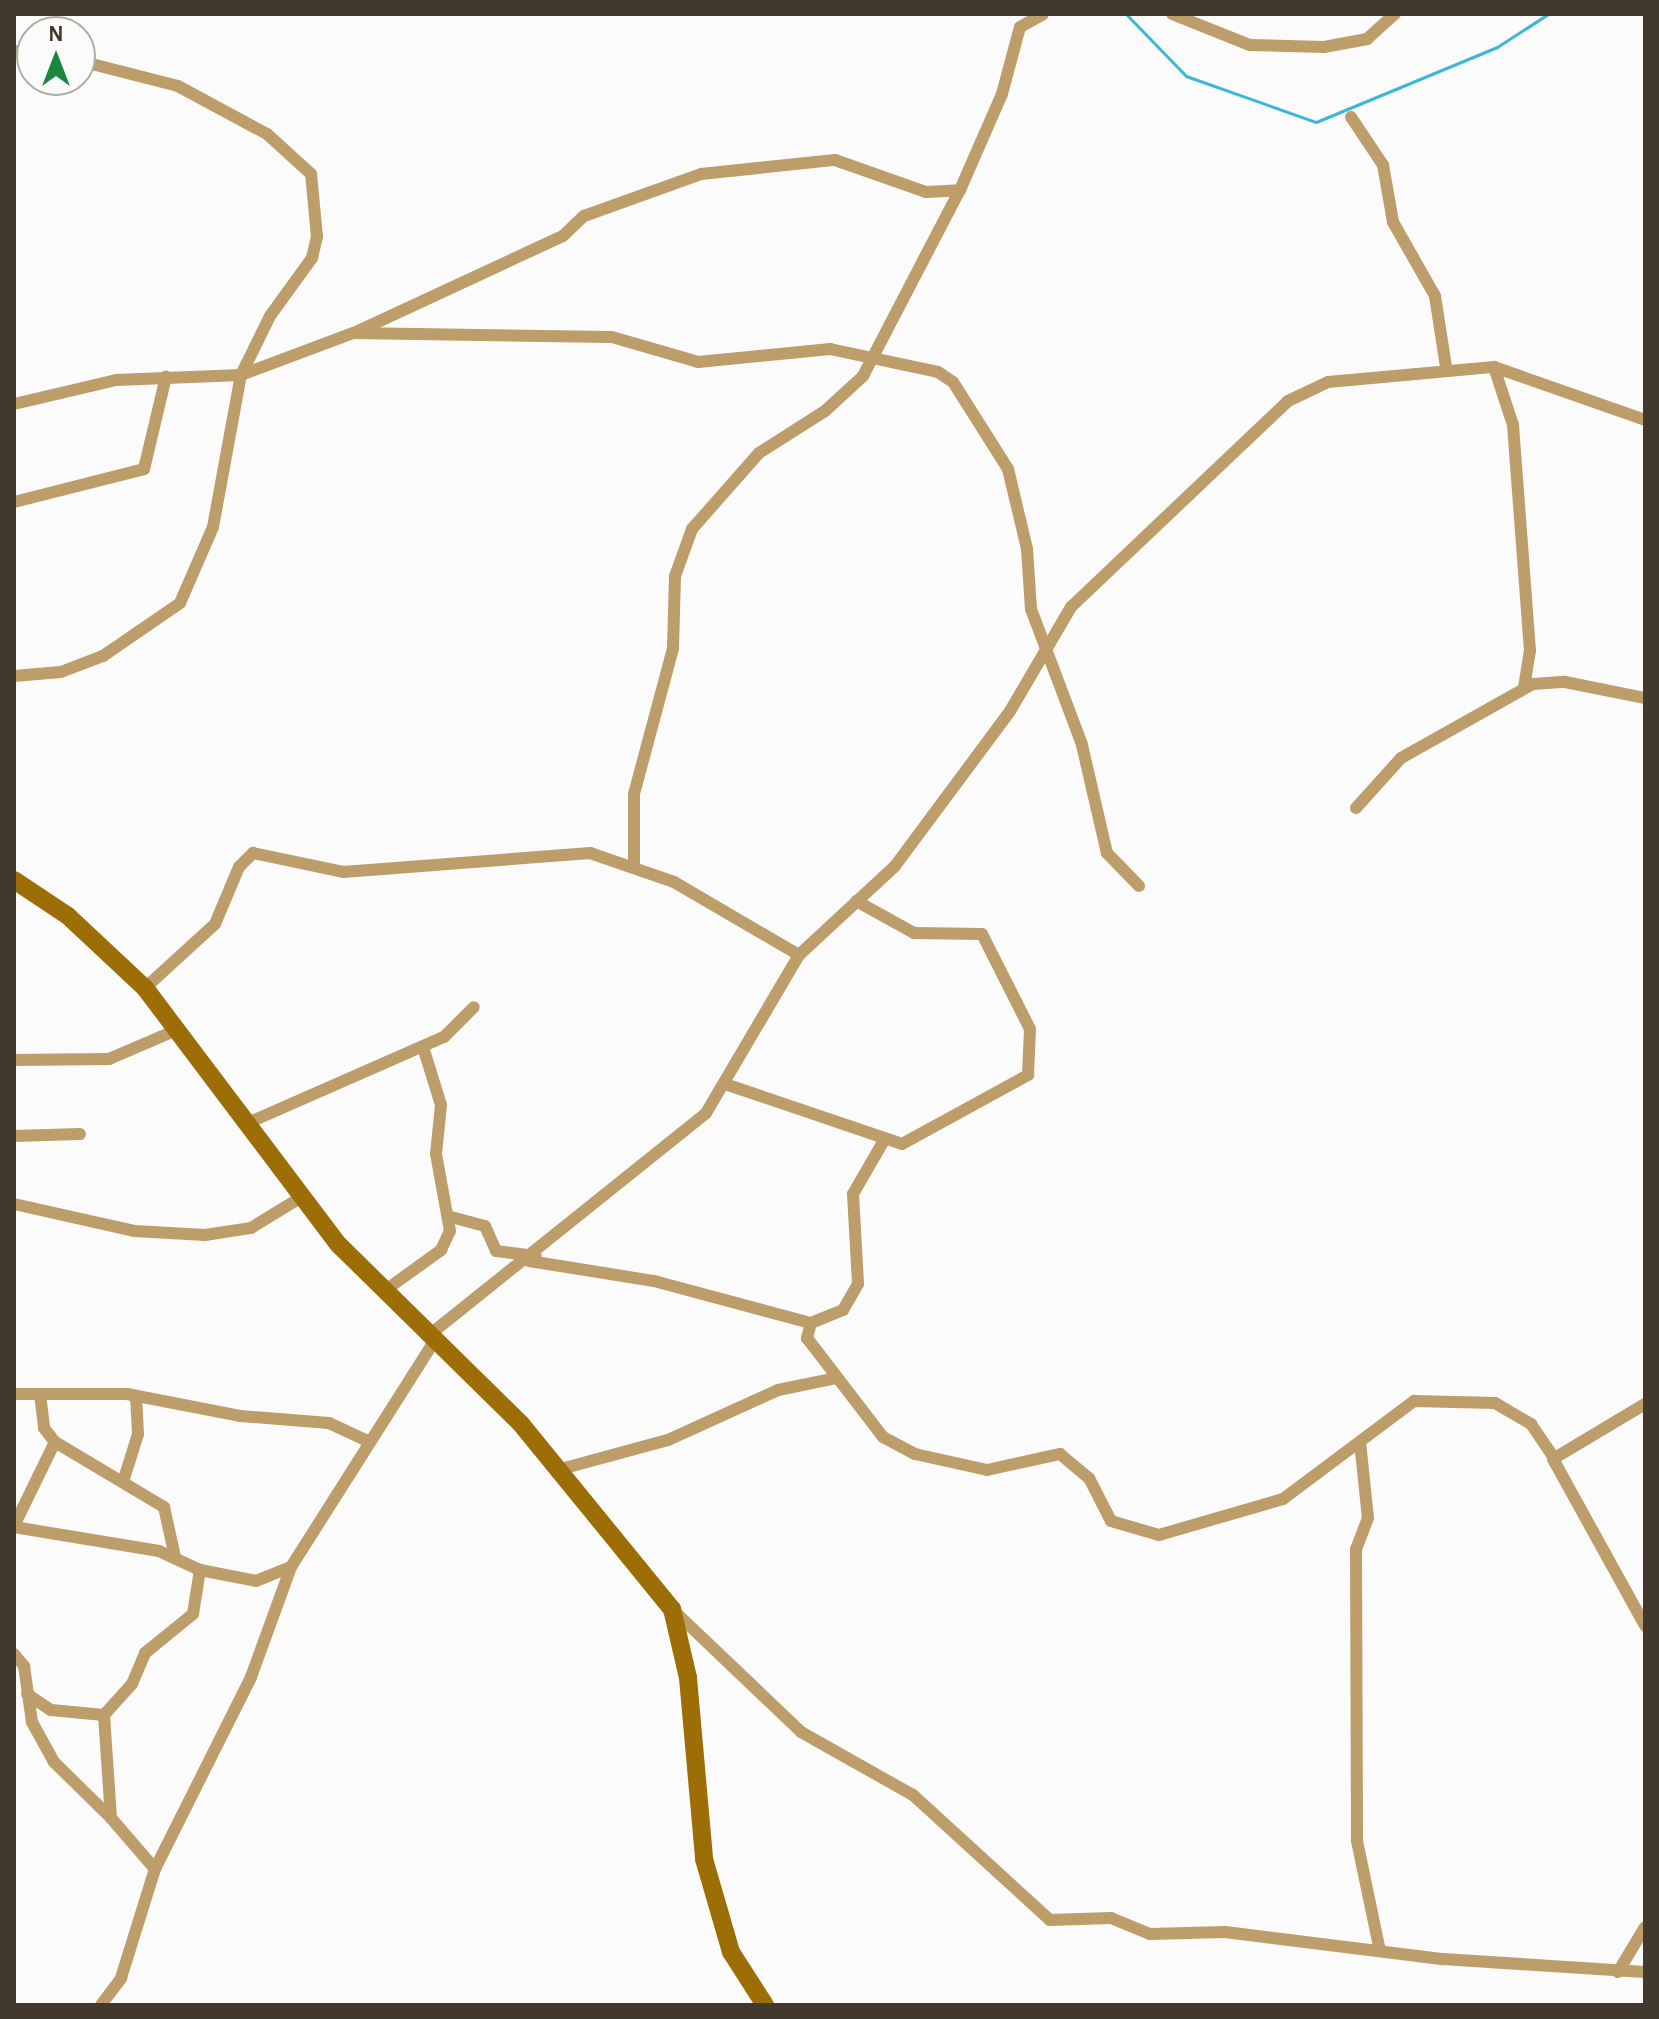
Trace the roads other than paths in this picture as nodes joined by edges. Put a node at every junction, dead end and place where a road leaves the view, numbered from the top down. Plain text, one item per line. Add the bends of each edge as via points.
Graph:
1 (1043, 14) edge
2 (1172, 14) edge
3 (1395, 14) edge
4 (96, 66) edge
5 (1351, 117) dead end
6 (960, 190) junction
7 (353, 333) junction
8 (872, 359) junction
9 (1446, 367) junction
10 (1494, 367) junction
11 (241, 375) junction
12 (166, 377) junction
13 (14, 404) edge
14 (1645, 420) edge
15 (14, 502) edge
16 (1049, 645) junction
17 (14, 676) edge
18 (1524, 688) junction
19 (1645, 698) edge
20 (1356, 808) dead end
21 (634, 866) junction
22 (14, 880) edge
23 (1139, 886) dead end
24 (856, 901) junction
25 (799, 955) junction
26 (145, 988) junction
27 (474, 1007) dead end
28 (179, 1029) junction
29 (423, 1047) junction
30 (14, 1060) edge
31 (728, 1085) junction
32 (250, 1122) junction
33 (80, 1134) dead end
34 (14, 1136) edge
35 (883, 1142) junction
36 (303, 1196) junction
37 (14, 1204) edge
38 (451, 1217) junction
39 (532, 1258) junction
40 (383, 1292) junction
41 (811, 1323) junction
42 (431, 1339) junction
43 (836, 1378) junction
44 (14, 1394) edge
45 (40, 1394) junction
46 (136, 1396) junction
47 (1645, 1404) edge
48 (55, 1442) junction
49 (370, 1442) junction
50 (1360, 1442) junction
51 (1554, 1458) junction
52 (561, 1469) junction
53 (123, 1482) junction
54 (14, 1526) edge
55 (175, 1557) junction
56 (291, 1567) junction
57 (200, 1570) junction
58 (672, 1609) junction
59 (1645, 1626) edge
60 (14, 1654) edge
61 (22, 1688) edge
62 (104, 1715) junction
63 (111, 1818) junction
64 (155, 1869) junction
65 (1645, 1927) edge
66 (1380, 1951) junction
67 (1618, 1972) junction
68 (1645, 1972) edge
69 (111, 1994) junction
70 (101, 2005) edge
71 (120, 2005) edge
72 (765, 2005) edge

1 - 6 street via 1020,27 1002,94
2 - 3 street via 1250,45 1324,47 1367,39
4 - 11 street via 223,106 311,174 319,220 312,258 270,316
5 - 9 street via 1383,165 1393,222 1435,296
6 - 7 street via 926,192 835,160 701,174 584,216 563,236
6 - 8 street
7 - 8 street via 602,336 698,362 830,349
7 - 11 street
8 - 16 street via 922,366 953,382 1004,461 1027,549 1031,609
8 - 21 street via 848,393 759,453 692,529 675,576 673,648 634,794
9 - 10 street
9 - 16 street via 1328,382 1288,401 1071,607
10 - 14 street
10 - 18 street via 1513,425 1530,650
11 - 12 street
11 - 17 street via 213,527 180,603 103,656 61,672
12 - 13 street via 116,380
12 - 15 street via 144,469
16 - 23 street via 1107,853
16 - 24 street via 895,866
18 - 19 street via 1565,682
18 - 20 street via 1401,758
21 - 25 street
21 - 26 street via 590,853 548,853 523,864 343,872 253,853 239,867 215,924
22 - 26 street via 68,916
24 - 25 street
24 - 35 street via 914,933 982,934 1030,1029 1023,1081 965,1106 915,1142
25 - 31 street
26 - 28 street
27 - 29 street
28 - 30 street via 109,1059
28 - 32 street
29 - 32 street
29 - 38 street via 441,1105 436,1154
31 - 35 street
31 - 39 street via 677,1139
32 - 36 street
33 - 34 street
35 - 41 street via 853,1194 858,1284 843,1310
36 - 37 street via 251,1228 205,1235 135,1231
36 - 40 street
38 - 39 street via 487,1228 496,1251
38 - 40 street via 441,1250
39 - 41 street via 654,1281
39 - 42 street via 469,1298
40 - 42 street
41 - 43 street via 809,1347
42 - 49 street
42 - 52 street
43 - 50 street via 860,1398 883,1437 915,1454 987,1470 1060,1454 1089,1478 1106,1516 1148,1534 1275,1503
43 - 52 street via 778,1390 668,1440
44 - 45 street
45 - 46 street
45 - 48 street via 44,1428
46 - 49 street via 329,1423
46 - 53 street via 138,1434
47 - 51 street
48 - 53 street
48 - 54 street
49 - 56 street
50 - 51 street via 1414,1401 1481,1400 1531,1424
50 - 66 street via 1368,1518 1356,1549 1357,1841
51 - 59 street
52 - 58 street
53 - 55 street via 164,1507
54 - 55 street
55 - 57 street
56 - 57 street via 256,1581
56 - 64 street via 251,1677
57 - 62 street via 193,1614 145,1653 132,1684
58 - 66 street via 801,1732 913,1795 1045,1918 1111,1918 1150,1934 1225,1932
58 - 72 street via 688,1678 704,1859 731,1952
60 - 61 street via 23,1663
61 - 62 street via 51,1710
61 - 63 street via 54,1762
62 - 63 street
63 - 64 street via 144,1848
64 - 69 street
65 - 67 street
66 - 67 street
67 - 68 street
69 - 70 street
69 - 71 street

